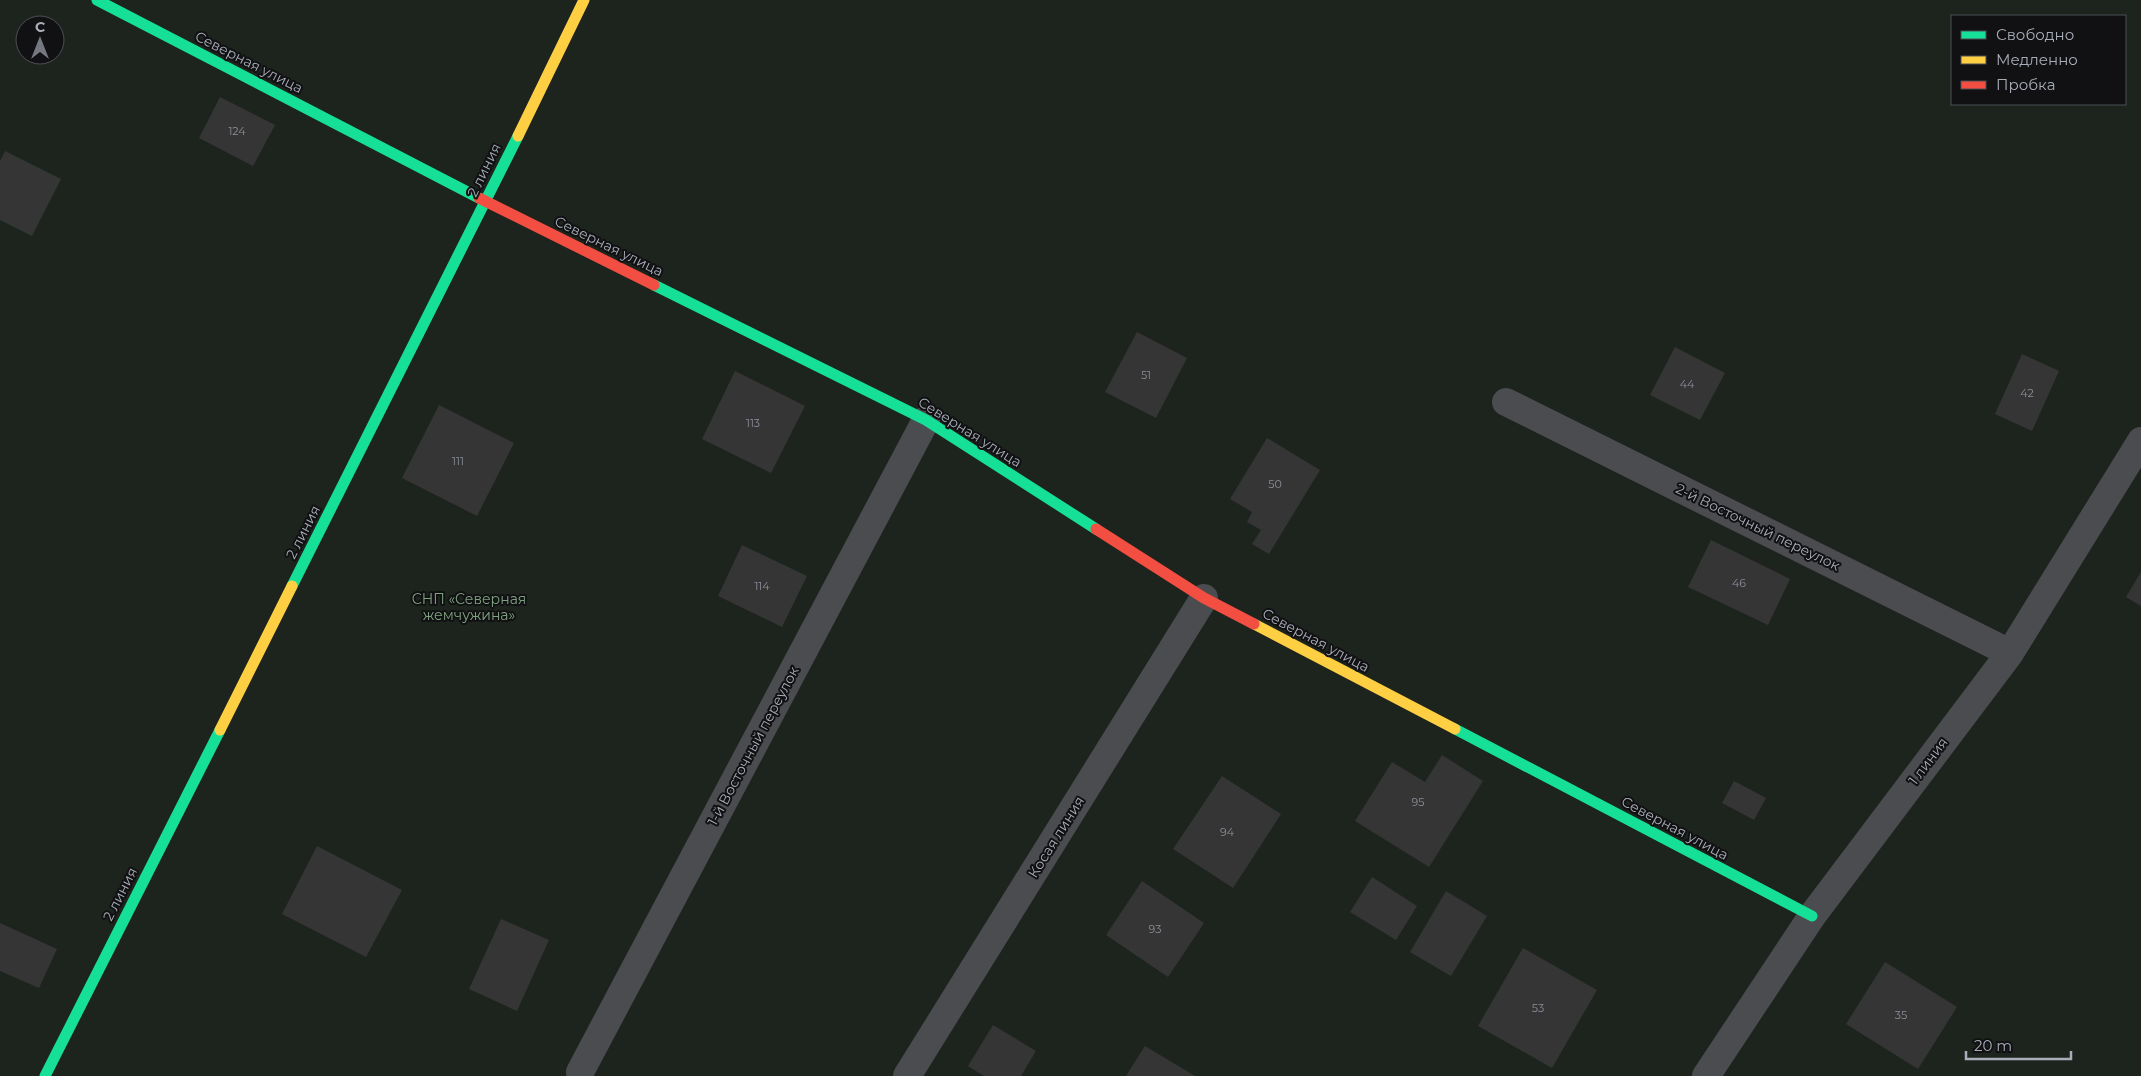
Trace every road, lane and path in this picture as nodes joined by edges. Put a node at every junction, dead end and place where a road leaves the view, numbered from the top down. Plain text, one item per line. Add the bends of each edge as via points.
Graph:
1 (97, 0) edge
2 (584, 0) edge
3 (486, 202) junction
4 (1506, 402) dead end
5 (926, 420) junction
6 (2141, 441) edge
7 (1204, 598) junction
8 (2010, 652) junction
9 (1812, 916) junction
10 (580, 1072) dead end
11 (45, 1076) edge
12 (907, 1076) edge
13 (1706, 1076) edge

1 - 3 street, Северная улица
2 - 3 street, 2 линия
3 - 5 street, Северная улица
3 - 11 street, 2 линия
4 - 8 street, 2-й Восточный переулок
5 - 7 street, Северная улица
5 - 10 street, 1-й Восточный переулок
6 - 8 street, 1 линия
7 - 9 street, Северная улица
7 - 12 street, Косая линия
8 - 9 street, 1 линия
9 - 13 street, 1 линия

